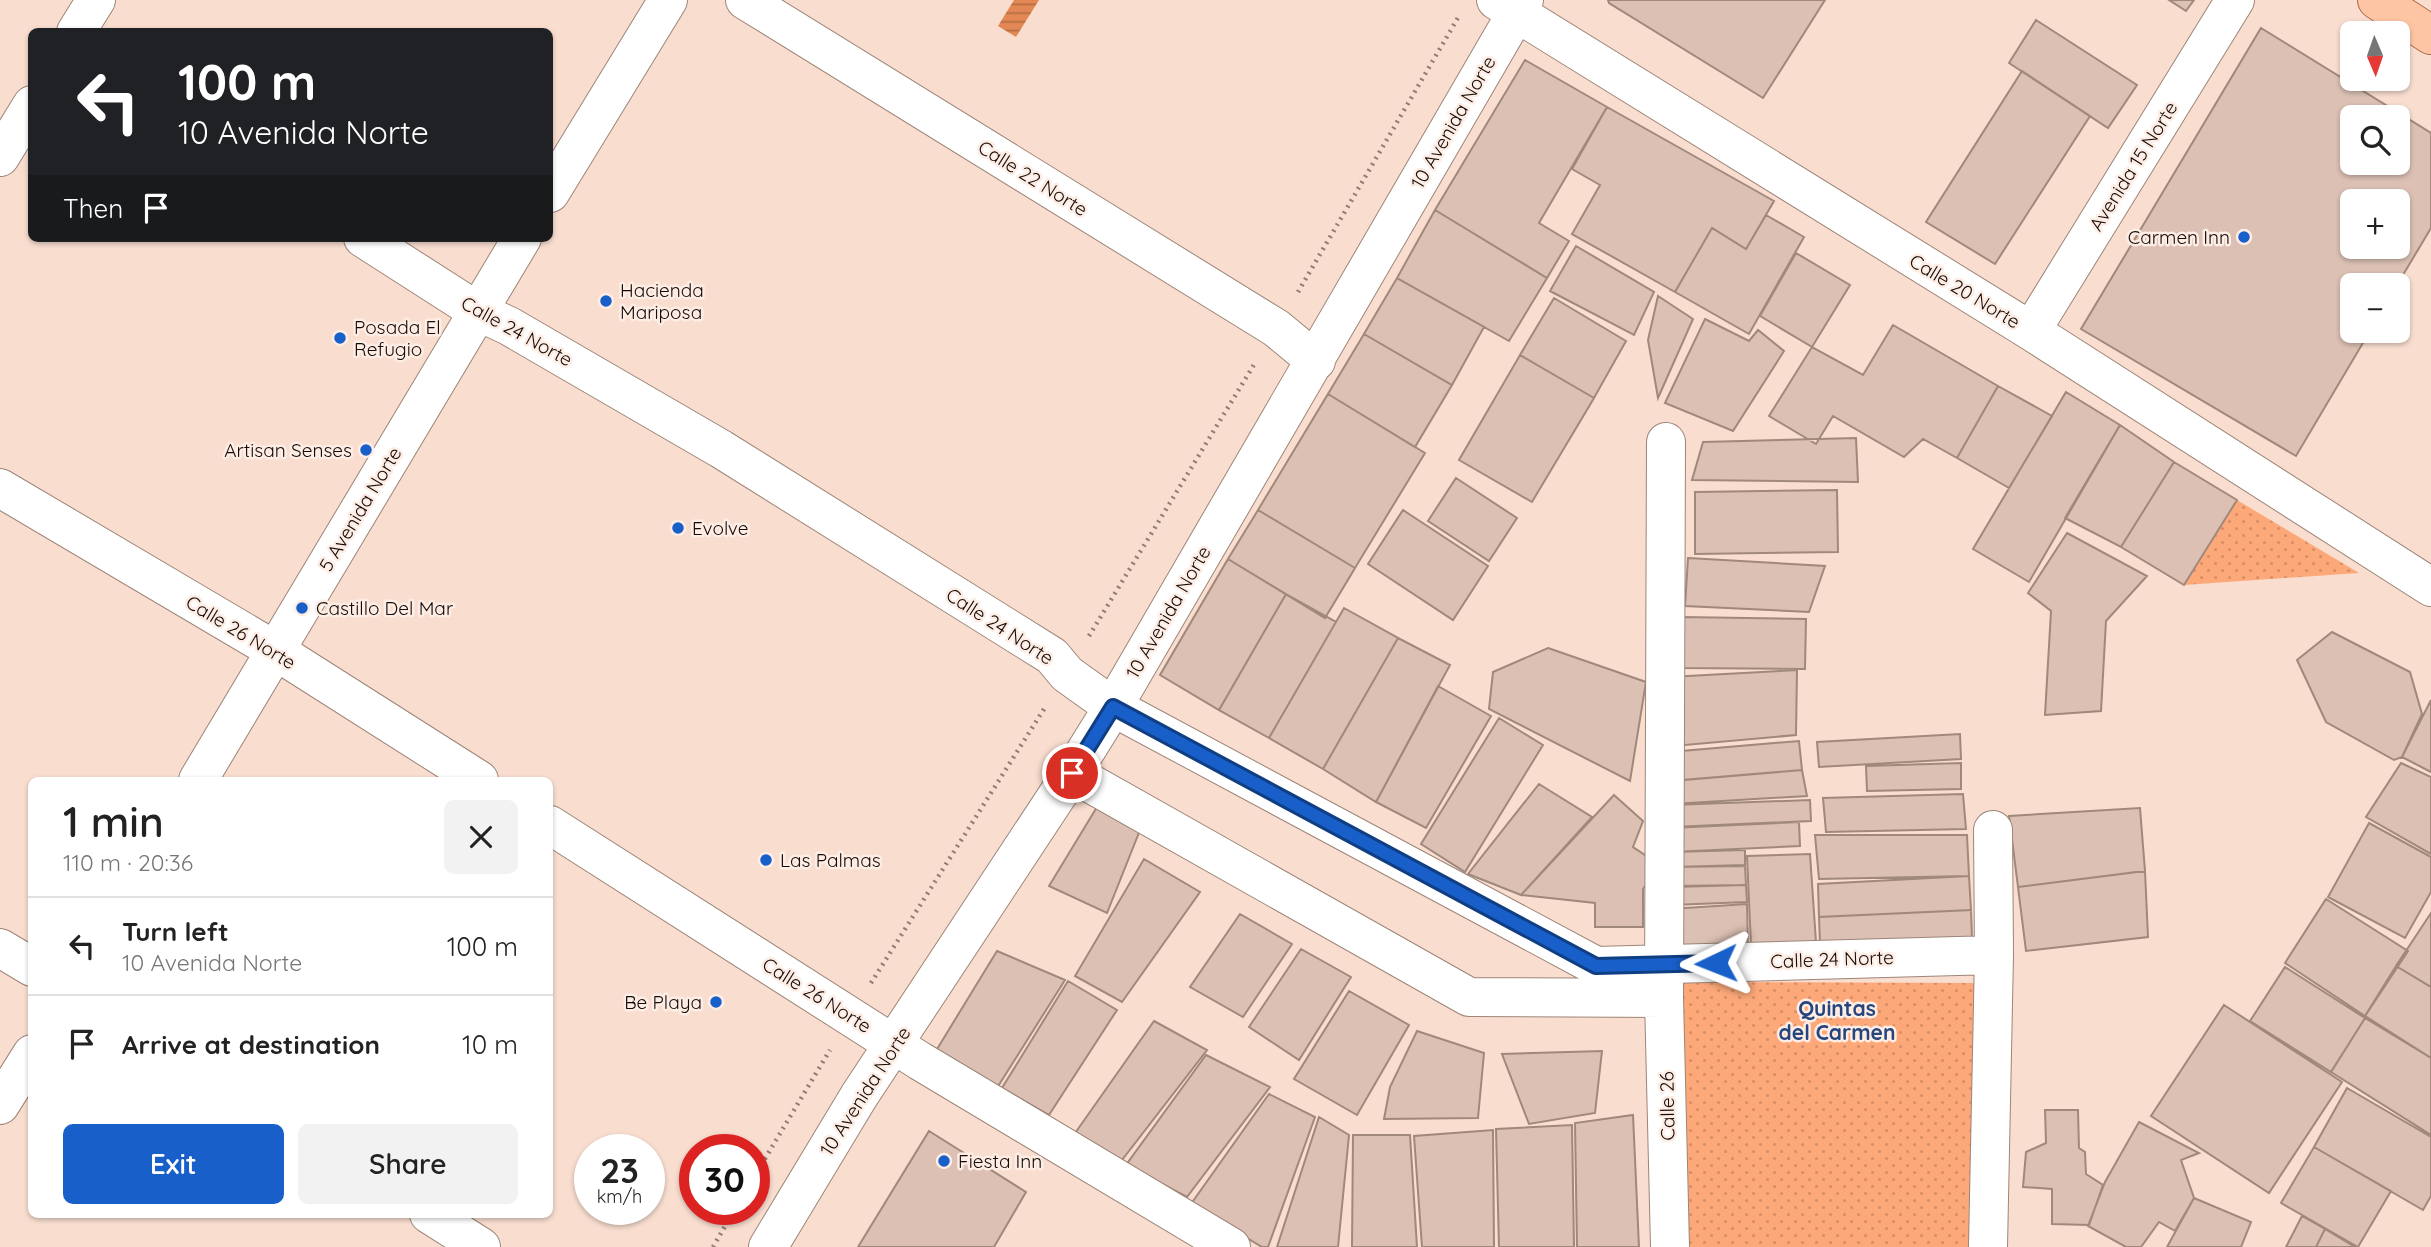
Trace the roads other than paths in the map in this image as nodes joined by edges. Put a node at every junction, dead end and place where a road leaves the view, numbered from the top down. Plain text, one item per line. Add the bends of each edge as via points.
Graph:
1 (96, 0) edge
2 (668, 0) edge
3 (745, 0) edge
4 (2235, 0) edge
5 (2377, 0) edge
6 (1500, 6) edge
7 (78, 28) edge
8 (2431, 35) edge
9 (28, 112) edge
10 (0, 157) edge
11 (553, 188) edge
12 (369, 242) edge
13 (520, 242) edge
14 (477, 311) junction
15 (2031, 331) junction
16 (1316, 361) junction
17 (1666, 442) dead end
18 (0, 488) edge
19 (2431, 587) edge
20 (276, 651) junction
21 (1113, 707) junction
22 (1072, 773) junction
23 (200, 777) edge
24 (475, 777) edge
25 (553, 827) edge
26 (1993, 831) dead end
27 (0, 948) edge
28 (1994, 955) junction
29 (28, 965) edge
30 (1664, 981) junction
31 (894, 1044) junction
32 (28, 1060) edge
33 (0, 1105) edge
34 (435, 1218) edge
35 (481, 1247) edge
36 (768, 1247) edge
37 (1231, 1247) edge
38 (1670, 1247) edge
39 (1988, 1247) edge

1 - 7 street
2 - 11 street
3 - 16 street, Calle 22 Norte via 1276,328
4 - 15 street, Avenida 15 Norte
5 - 8 main road
6 - 15 street, Calle 20 Norte
6 - 16 street, 10 Avenida Norte
9 - 10 street
12 - 14 street, Calle 24 Norte
13 - 14 street, 5 Avenida Norte
14 - 20 street, 5 Avenida Norte
14 - 21 street, Calle 24 Norte via 721,449 1052,656 1067,674
15 - 19 street, Calle 20 Norte
16 - 21 street, 10 Avenida Norte
17 - 30 street, Calle 26
18 - 20 street, Calle 26 Norte
20 - 23 street, 5 Avenida Norte
20 - 24 street, Calle 26 Norte
21 - 22 street, 10 Avenida Norte
21 - 30 street, Calle 24 Norte via 1596,966
22 - 30 street, Calle 24 Norte via 1469,998
22 - 31 street, 10 Avenida Norte
25 - 31 street, Calle 26 Norte
26 - 28 street
27 - 29 street
28 - 30 street, Calle 24 Norte
28 - 39 street
30 - 38 street, Calle 26
31 - 36 street, 10 Avenida Norte
31 - 37 street, Calle 26 Norte
32 - 33 street
34 - 35 street

